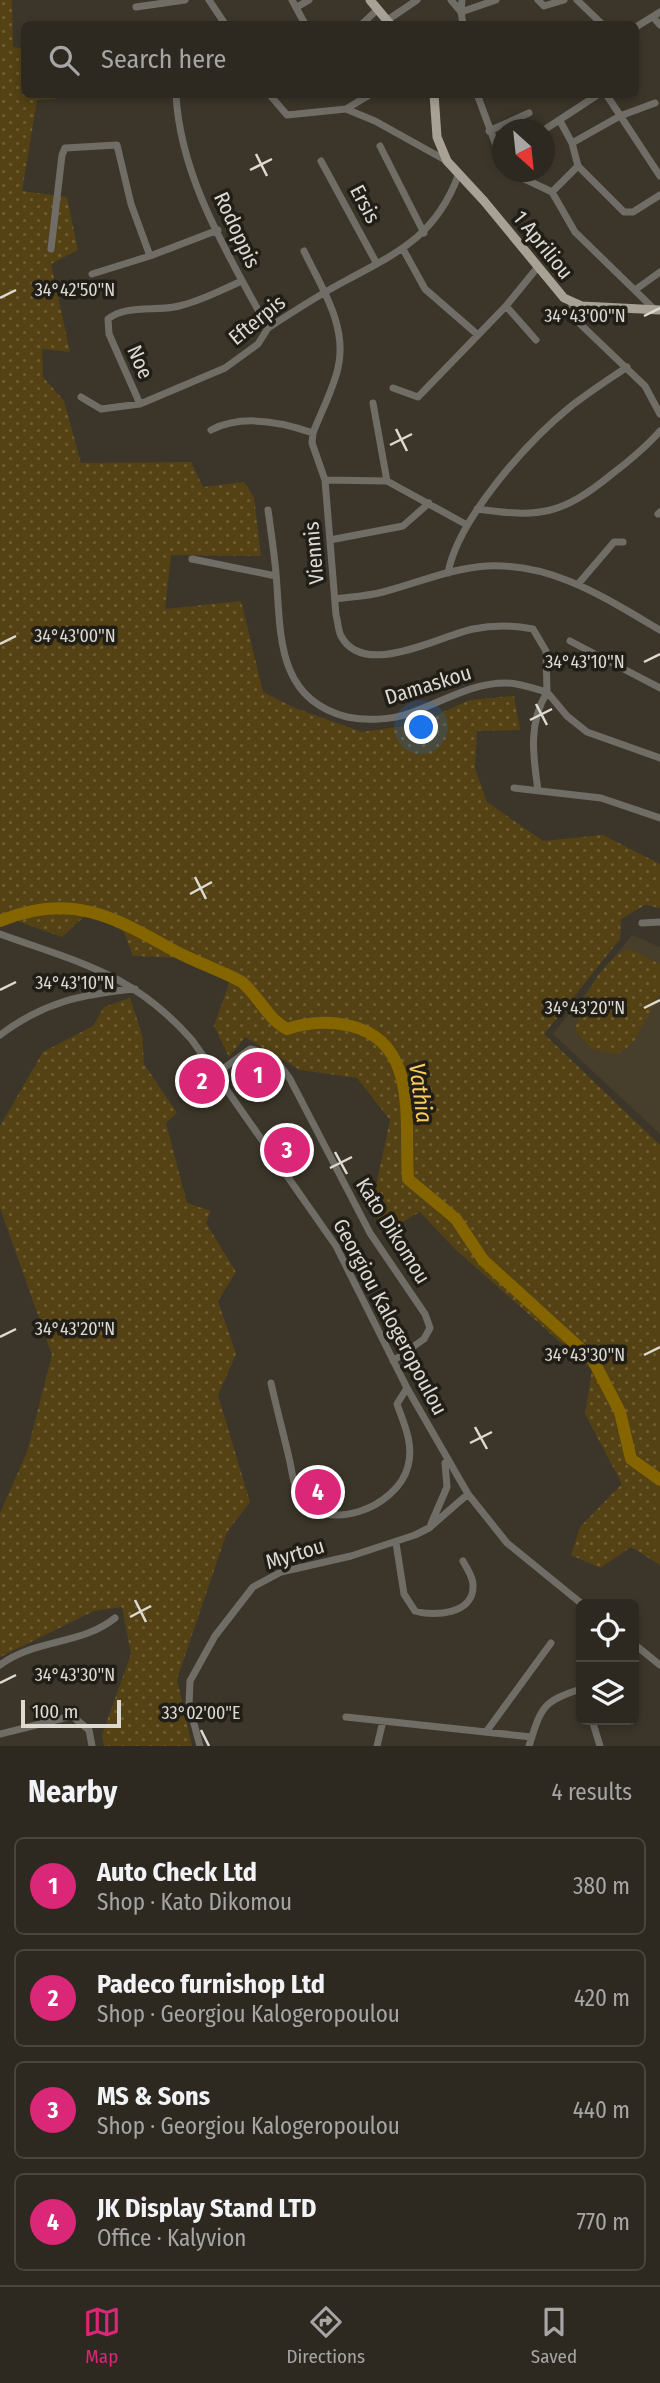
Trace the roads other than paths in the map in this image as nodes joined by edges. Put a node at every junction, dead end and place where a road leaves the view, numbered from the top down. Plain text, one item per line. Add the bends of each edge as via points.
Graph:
1 (185, 0) edge
2 (209, 0) edge
3 (309, 0) edge
4 (370, 0) edge
5 (417, 0) edge
6 (450, 0) edge
7 (462, 0) edge
8 (496, 0) edge
9 (538, 0) edge
10 (564, 0) edge
11 (577, 0) edge
12 (294, 4) edge
13 (136, 7) dead end
14 (376, 10) junction
15 (461, 12) junction
16 (657, 14) edge
17 (223, 21) edge
18 (303, 21) edge
19 (365, 21) edge
20 (386, 21) edge
21 (391, 21) edge
22 (462, 21) edge
23 (599, 21) edge
24 (639, 25) edge
25 (660, 25) edge
26 (176, 98) edge
27 (275, 98) edge
28 (364, 98) edge
29 (435, 98) edge
30 (478, 98) edge
31 (593, 98) edge
32 (609, 98) edge
33 (654, 103) dead end
34 (346, 109) junction
35 (529, 113) dead end
36 (620, 116) junction
37 (561, 121) junction
38 (555, 124) edge
39 (489, 131) junction
40 (492, 137) edge
41 (572, 143) junction
42 (380, 146) dead end
43 (321, 161) dead end
44 (447, 161) junction
45 (578, 166) junction
46 (660, 175) edge
47 (458, 176) junction
48 (530, 182) edge
49 (552, 192) junction
50 (660, 195) edge
51 (218, 230) junction
52 (424, 233) junction
53 (51, 249) dead end
54 (403, 249) junction
55 (304, 251) dead end
56 (150, 256) junction
57 (377, 264) junction
58 (537, 268) junction
59 (660, 272) edge
60 (92, 274) dead end
61 (242, 281) junction
62 (635, 290) junction
63 (324, 293) junction
64 (571, 303) junction
65 (506, 306) junction
66 (656, 309) edge
67 (268, 328) junction
68 (478, 335) junction
69 (536, 340) dead end
70 (627, 367) junction
71 (393, 388) dead end
72 (81, 397) dead end
73 (373, 403) dead end
74 (140, 404) junction
75 (660, 414) edge
76 (211, 430) dead end
77 (660, 431) edge
78 (313, 433) junction
79 (325, 480) junction
80 (387, 481) junction
81 (429, 503) junction
82 (477, 509) junction
83 (268, 510) dead end
84 (467, 525) junction
85 (330, 540) junction
86 (623, 542) dead end
87 (192, 559) dead end
88 (448, 573) junction
89 (276, 576) junction
90 (579, 583) junction
91 (335, 599) junction
92 (660, 631) edge
93 (570, 641) dead end
94 (660, 688) edge
95 (547, 692) junction
96 (660, 758) edge
97 (514, 788) dead end
98 (538, 790) junction
99 (660, 818) edge
100 (660, 922) edge
101 (642, 923) dead end
102 (0, 934) edge
103 (136, 989) junction
104 (0, 1035) edge
105 (216, 1074) junction
106 (393, 1361) junction
107 (271, 1383) dead end
108 (407, 1388) junction
109 (444, 1456) junction
110 (468, 1494) junction
111 (429, 1528) junction
112 (396, 1542) junction
113 (463, 1561) dead end
114 (576, 1600) edge
115 (115, 1618) dead end
116 (551, 1643) dead end
117 (639, 1648) edge
118 (0, 1665) edge
119 (660, 1665) edge
120 (576, 1691) edge
121 (346, 1717) dead end
122 (383, 1721) junction
123 (594, 1725) edge
124 (486, 1732) junction
125 (0, 1734) edge
126 (532, 1737) junction
127 (92, 1746) edge
128 (200, 1746) edge
129 (377, 1746) edge
130 (529, 1746) edge
131 (600, 1746) edge

1 - 13 street
2 - 17 street
3 - 12 street
4 - 14 main road
5 - 21 street
6 - 15 street
7 - 15 street
8 - 15 street
9 - 10 street via 544,6
11 - 23 street
12 - 18 street
14 - 19 street
14 - 20 main road
15 - 22 street
16 - 24 street
16 - 25 street
26 - 51 street, Rodoppis via 178,127
27 - 34 street via 288,116
28 - 34 street
29 - 44 main road, 1 Apriliou via 437,137
30 - 39 street
31 - 37 street
32 - 36 street
33 - 36 street
34 - 44 street
35 - 39 street
36 - 41 street
36 - 46 street
37 - 38 street
37 - 41 street
39 - 40 street
41 - 45 street
42 - 52 street
43 - 57 street, Ersis
44 - 47 main road, 1 Apriliou
45 - 49 street
45 - 50 street via 624,212 633,212
47 - 52 street, Efterpis via 446,205
47 - 58 main road, 1 Apriliou
48 - 49 street
49 - 62 street via 575,232
51 - 56 street
51 - 61 street, Rodoppis
52 - 54 street, Efterpis
53 - 56 street via 65,148 117,145
54 - 57 street, Efterpis
54 - 68 street via 425,289
55 - 63 street
56 - 60 street
57 - 63 street, Efterpis
58 - 64 main road, 1 Apriliou
58 - 65 street
59 - 62 street
61 - 67 street, Rodoppis
61 - 74 street, Noe via 178,307 114,314 106,326
62 - 66 street
63 - 67 street, Efterpis
63 - 78 street via 339,329 341,348 338,369
64 - 66 main road, 1 Apriliou
64 - 70 street via 577,321
65 - 68 street
65 - 69 street
67 - 74 street, Efterpis via 258,344 225,368
68 - 71 street via 418,397
70 - 75 street via 645,386
70 - 82 street via 545,429
72 - 74 street, Efterpis via 101,409
73 - 80 street
76 - 78 street via 236,421 287,424
77 - 82 street via 570,506 522,514
78 - 79 street, Viennis
79 - 80 street
79 - 85 street, Viennis
80 - 81 street
81 - 84 street
81 - 85 street via 403,526
82 - 84 street
83 - 89 street, Damaskou
84 - 88 street via 452,552
85 - 91 street, Viennis
86 - 90 street via 614,542
87 - 89 street
88 - 90 street via 486,566 532,568
88 - 91 street via 380,593
89 - 95 street, Damaskou via 278,635 286,662 300,688 317,705 339,715 358,719 408,714 470,688 508,682
90 - 92 street
91 - 95 street, Viennis via 341,636 353,650 370,656 394,654 473,629 533,629 546,651
93 - 94 street
95 - 96 street via 587,732
95 - 98 street via 538,707 531,743
97 - 98 street
98 - 99 street via 600,798
100 - 101 street
102 - 103 street, Georgiou Kalogeropoulou via 108,972
103 - 104 street via 78,995 38,1011
103 - 105 street, Georgiou Kalogeropoulou via 171,1016
105 - 106 street, Georgiou Kalogeropoulou via 336,1246
105 - 106 street, Kato Dikomou via 250,1049 274,1059 290,1079 370,1233 425,1314 430,1328 424,1339
106 - 108 street, Georgiou Kalogeropoulou
107 - 108 street via 297,1492 311,1509 337,1515 368,1508 393,1493 402,1481 410,1447 397,1404
108 - 109 street, Georgiou Kalogeropoulou
109 - 110 street, Georgiou Kalogeropoulou
109 - 111 street via 447,1488
110 - 111 street, Myrtou
110 - 114 street, Georgiou Kalogeropoulou via 507,1542
111 - 112 street, Myrtou
112 - 113 street via 404,1594 415,1611 430,1616 453,1611 469,1600 473,1581
112 - 128 street, Myrtou via 281,1572 253,1587 215,1636 190,1681 189,1705
115 - 118 street via 103,1628 31,1650
116 - 124 street
117 - 119 street
120 - 126 street via 546,1704
121 - 122 street
122 - 124 street
122 - 129 street
123 - 131 street
124 - 126 street
125 - 127 street via 72,1716 89,1730
126 - 130 street

